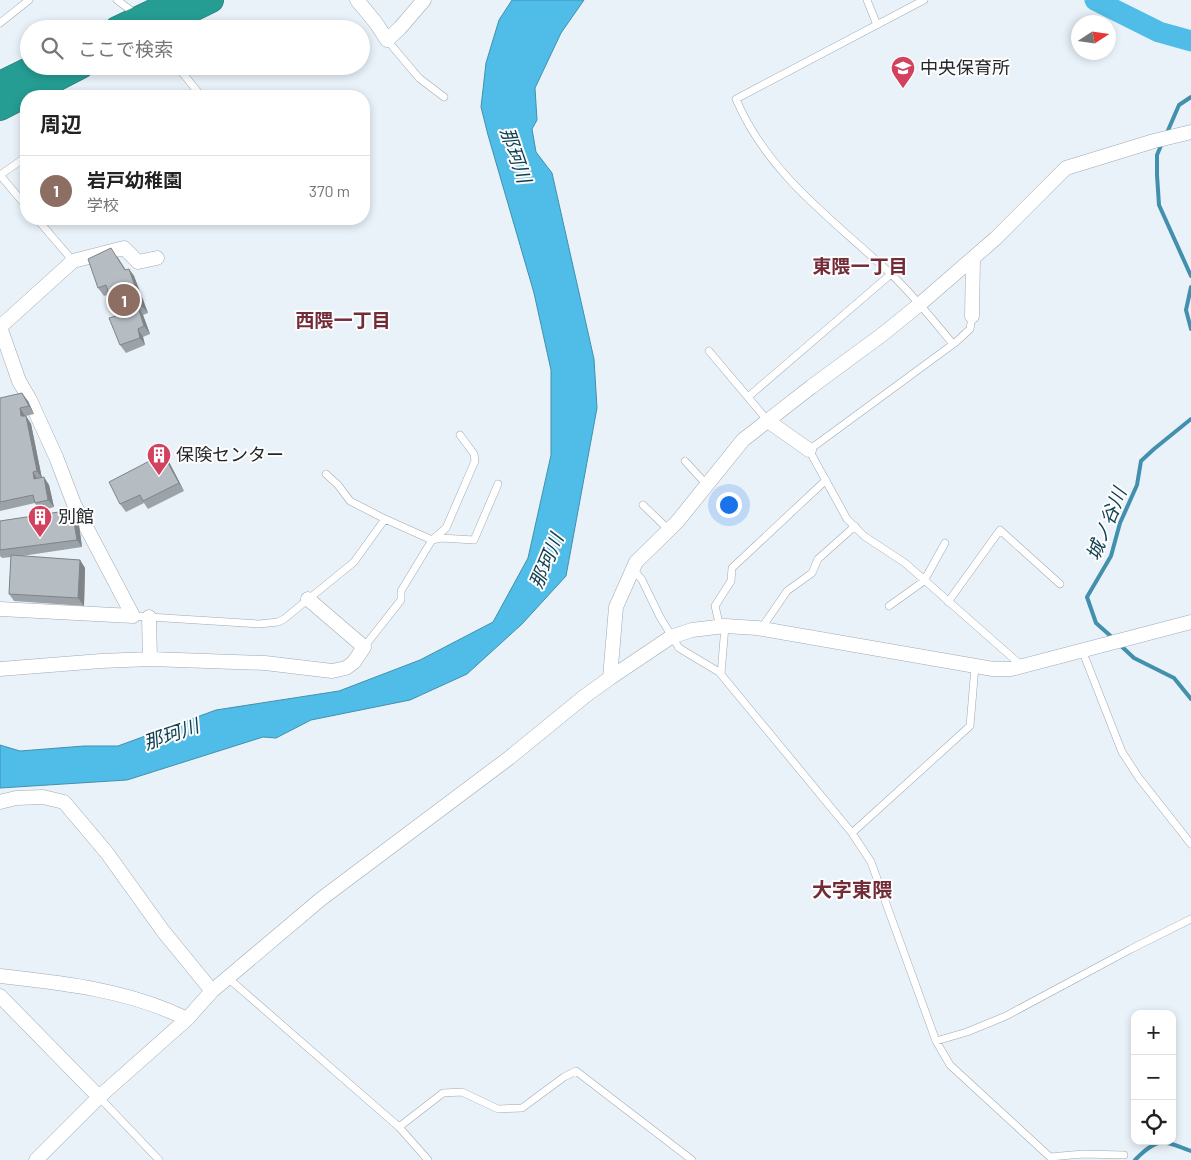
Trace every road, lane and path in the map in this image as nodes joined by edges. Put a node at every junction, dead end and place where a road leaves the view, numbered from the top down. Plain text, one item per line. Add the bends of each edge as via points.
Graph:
1 (30, 0) edge
2 (117, 0) edge
3 (178, 0) edge
4 (211, 0) edge
5 (357, 0) edge
6 (424, 0) edge
7 (867, 0) edge
8 (924, 0) edge
9 (143, 20) edge
10 (151, 20) edge
11 (155, 20) edge
12 (0, 23) edge
13 (877, 24) junction
14 (387, 40) junction
15 (20, 75) edge
16 (63, 75) edge
17 (184, 75) edge
18 (0, 84) edge
19 (34, 90) edge
20 (196, 90) edge
21 (444, 97) dead end
22 (20, 98) edge
23 (0, 108) edge
24 (1185, 134) edge
25 (20, 161) edge
26 (0, 175) edge
27 (20, 199) edge
28 (42, 225) edge
29 (157, 258) dead end
30 (973, 258) junction
31 (73, 261) junction
32 (891, 274) junction
33 (920, 304) junction
34 (972, 316) joint
35 (0, 327) edge
36 (953, 344) junction
37 (709, 351) dead end
38 (748, 397) junction
39 (768, 421) junction
40 (460, 435) dead end
41 (809, 450) junction
42 (685, 461) dead end
43 (326, 474) dead end
44 (826, 480) junction
45 (498, 484) dead end
46 (707, 485) junction
47 (643, 505) dead end
48 (385, 519) junction
49 (854, 526) junction
50 (668, 530) junction
51 (432, 540) junction
52 (944, 543) dead end
53 (633, 568) junction
54 (924, 581) junction
55 (1060, 584) dead end
56 (308, 599) junction
57 (948, 602) junction
58 (889, 606) dead end
59 (0, 609) edge
60 (133, 616) junction
61 (149, 617) junction
62 (1191, 622) edge
63 (722, 626) junction
64 (761, 629) junction
65 (671, 637) junction
66 (364, 647) junction
67 (1082, 650) junction
68 (150, 659) junction
69 (975, 666) junction
70 (1022, 666) junction
71 (0, 669) edge
72 (721, 674) junction
73 (610, 678) junction
74 (0, 802) edge
75 (852, 833) junction
76 (1191, 844) edge
77 (1191, 919) edge
78 (0, 976) edge
79 (228, 978) junction
80 (212, 991) junction
81 (0, 996) edge
82 (187, 1019) junction
83 (936, 1041) junction
84 (99, 1097) junction
85 (399, 1127) junction
86 (1124, 1155) dead end
87 (36, 1160) edge
88 (159, 1160) edge
89 (428, 1160) edge
90 (692, 1160) edge

1 - 12 lane
2 - 9 lane
3 - 10 highway
4 - 11 highway
5 - 14 street
6 - 14 street
7 - 13 lane
8 - 13 lane
13 - 32 lane via 736,99 745,120 768,155 808,199
14 - 21 lane via 419,78
15 - 18 highway
16 - 19 highway
17 - 20 lane
22 - 23 highway
24 - 30 street via 1066,168
25 - 26 lane
26 - 27 lane
28 - 31 lane
29 - 31 street via 138,262 124,248
30 - 33 street
30 - 34 street
31 - 35 street
32 - 33 lane
32 - 38 lane
33 - 36 lane
33 - 39 street
34 - 36 lane via 970,329
35 - 60 street via 19,381 56,457 74,504
36 - 41 lane
37 - 38 lane
38 - 39 lane
39 - 41 street
39 - 46 street via 743,440
40 - 51 lane via 476,461 446,528
41 - 44 lane
42 - 46 lane
43 - 48 lane via 350,501
44 - 49 lane
44 - 63 lane via 732,568 731,581 715,606
45 - 51 lane via 474,540
46 - 50 street
47 - 50 lane
48 - 51 lane
48 - 56 lane via 354,562
49 - 54 lane
49 - 64 lane via 818,559 812,573 787,591
50 - 53 street
51 - 66 lane via 401,590 401,600
52 - 54 lane
53 - 65 lane
53 - 73 street via 616,607
54 - 57 lane
54 - 58 lane
55 - 57 lane via 1000,530
56 - 61 lane via 278,622 259,624
56 - 66 street
57 - 70 lane
59 - 60 street
60 - 61 lane
61 - 68 street
62 - 67 street
63 - 64 street
63 - 65 street
63 - 72 lane
64 - 69 street
65 - 72 lane via 679,648
65 - 73 street
66 - 68 street via 346,668 332,671 265,663
67 - 70 street
67 - 76 lane via 1122,752
68 - 71 street
69 - 70 street via 1011,669
69 - 75 lane via 970,726
72 - 75 lane
73 - 79 street via 321,899
74 - 80 street via 43,797 64,802
75 - 83 lane via 871,862
77 - 83 lane via 1006,1016
78 - 82 street via 111,992 166,1008
79 - 80 street
79 - 85 lane
80 - 82 street
81 - 84 street
82 - 84 street
83 - 86 lane via 950,1065 1050,1157
84 - 87 street
84 - 88 lane
85 - 89 lane
85 - 90 lane via 443,1093 462,1092 498,1109 522,1108 576,1071

